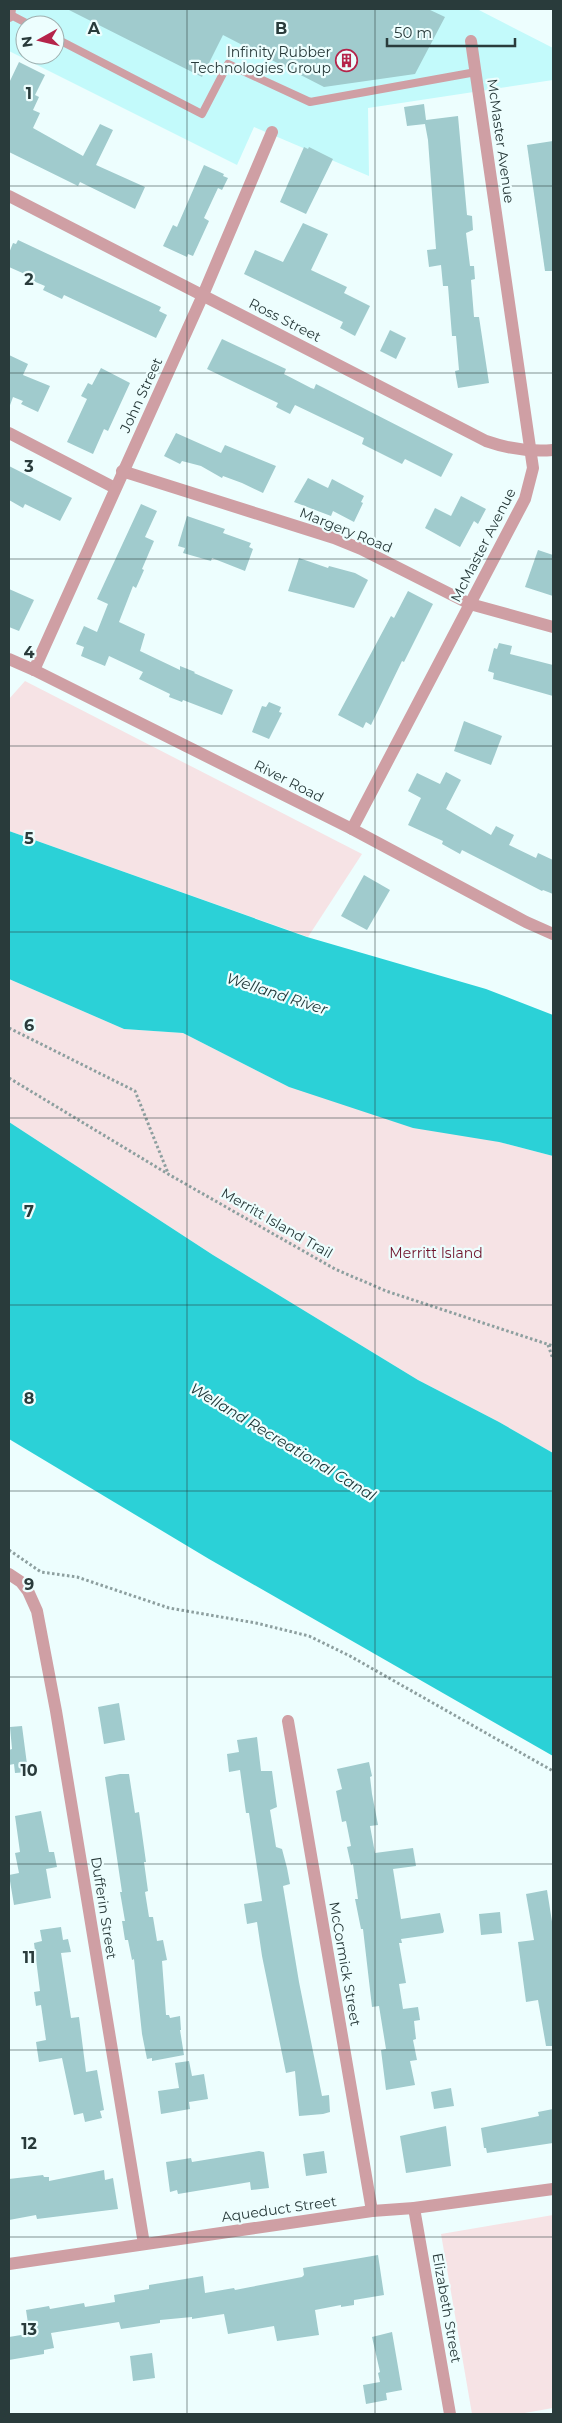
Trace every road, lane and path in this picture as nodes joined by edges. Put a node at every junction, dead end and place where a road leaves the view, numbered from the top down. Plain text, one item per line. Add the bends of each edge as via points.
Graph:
1 (10, 9) edge
2 (9, 15) edge
3 (471, 41) dead end
4 (65, 43) edge
5 (476, 72) junction
6 (272, 132) dead end
7 (9, 196) edge
8 (203, 295) junction
9 (9, 433) edge
10 (553, 450) edge
11 (532, 452) junction
12 (122, 471) junction
13 (114, 488) junction
14 (470, 604) junction
15 (553, 627) edge
16 (9, 659) edge
17 (34, 670) junction
18 (352, 829) junction
19 (553, 934) edge
20 (9, 1028) edge
21 (9, 1078) edge
22 (168, 1174) junction
23 (548, 1345) junction
24 (553, 1346) edge
25 (553, 1359) edge
26 (10, 1551) edge
27 (9, 1557) edge
28 (9, 1574) edge
29 (288, 1721) dead end
30 (553, 1771) edge
31 (553, 2189) edge
32 (414, 2208) junction
33 (372, 2211) junction
34 (144, 2244) junction
35 (9, 2264) edge
36 (450, 2414) edge

1 - 2 street
3 - 5 street, McMaster Avenue
4 - 5 lane via 202,114 228,64 310,102
5 - 11 street, McMaster Avenue
6 - 8 street, John Street
7 - 8 street, Ross Street
8 - 11 street, Ross Street via 486,441 508,449
8 - 12 street, John Street
9 - 13 street
10 - 11 street, Ross Street
11 - 14 street, McMaster Avenue via 533,468 525,499
12 - 13 street, John Street
12 - 14 street, Margery Road via 334,538
13 - 17 street, John Street
14 - 15 street, Margery Road
14 - 18 street, McMaster Avenue
16 - 17 street, River Road
17 - 18 street, River Road
18 - 19 street, River Road
20 - 22 path via 135,1091
21 - 22 path, Merritt Island Trail
22 - 23 path, Merritt Island Trail via 335,1268 386,1291
23 - 24 path, Merritt Island Trail
23 - 25 path
26 - 27 path
26 - 30 path via 41,1572 77,1577 151,1603 309,1636
28 - 34 street, Dufferin Street via 21,1582 36,1611 56,1710
29 - 33 street, McCormick Street
31 - 32 street, Aqueduct Street
32 - 33 street, Aqueduct Street
32 - 36 street, Elizabeth Street
33 - 34 street, Aqueduct Street
34 - 35 street, Aqueduct Street

